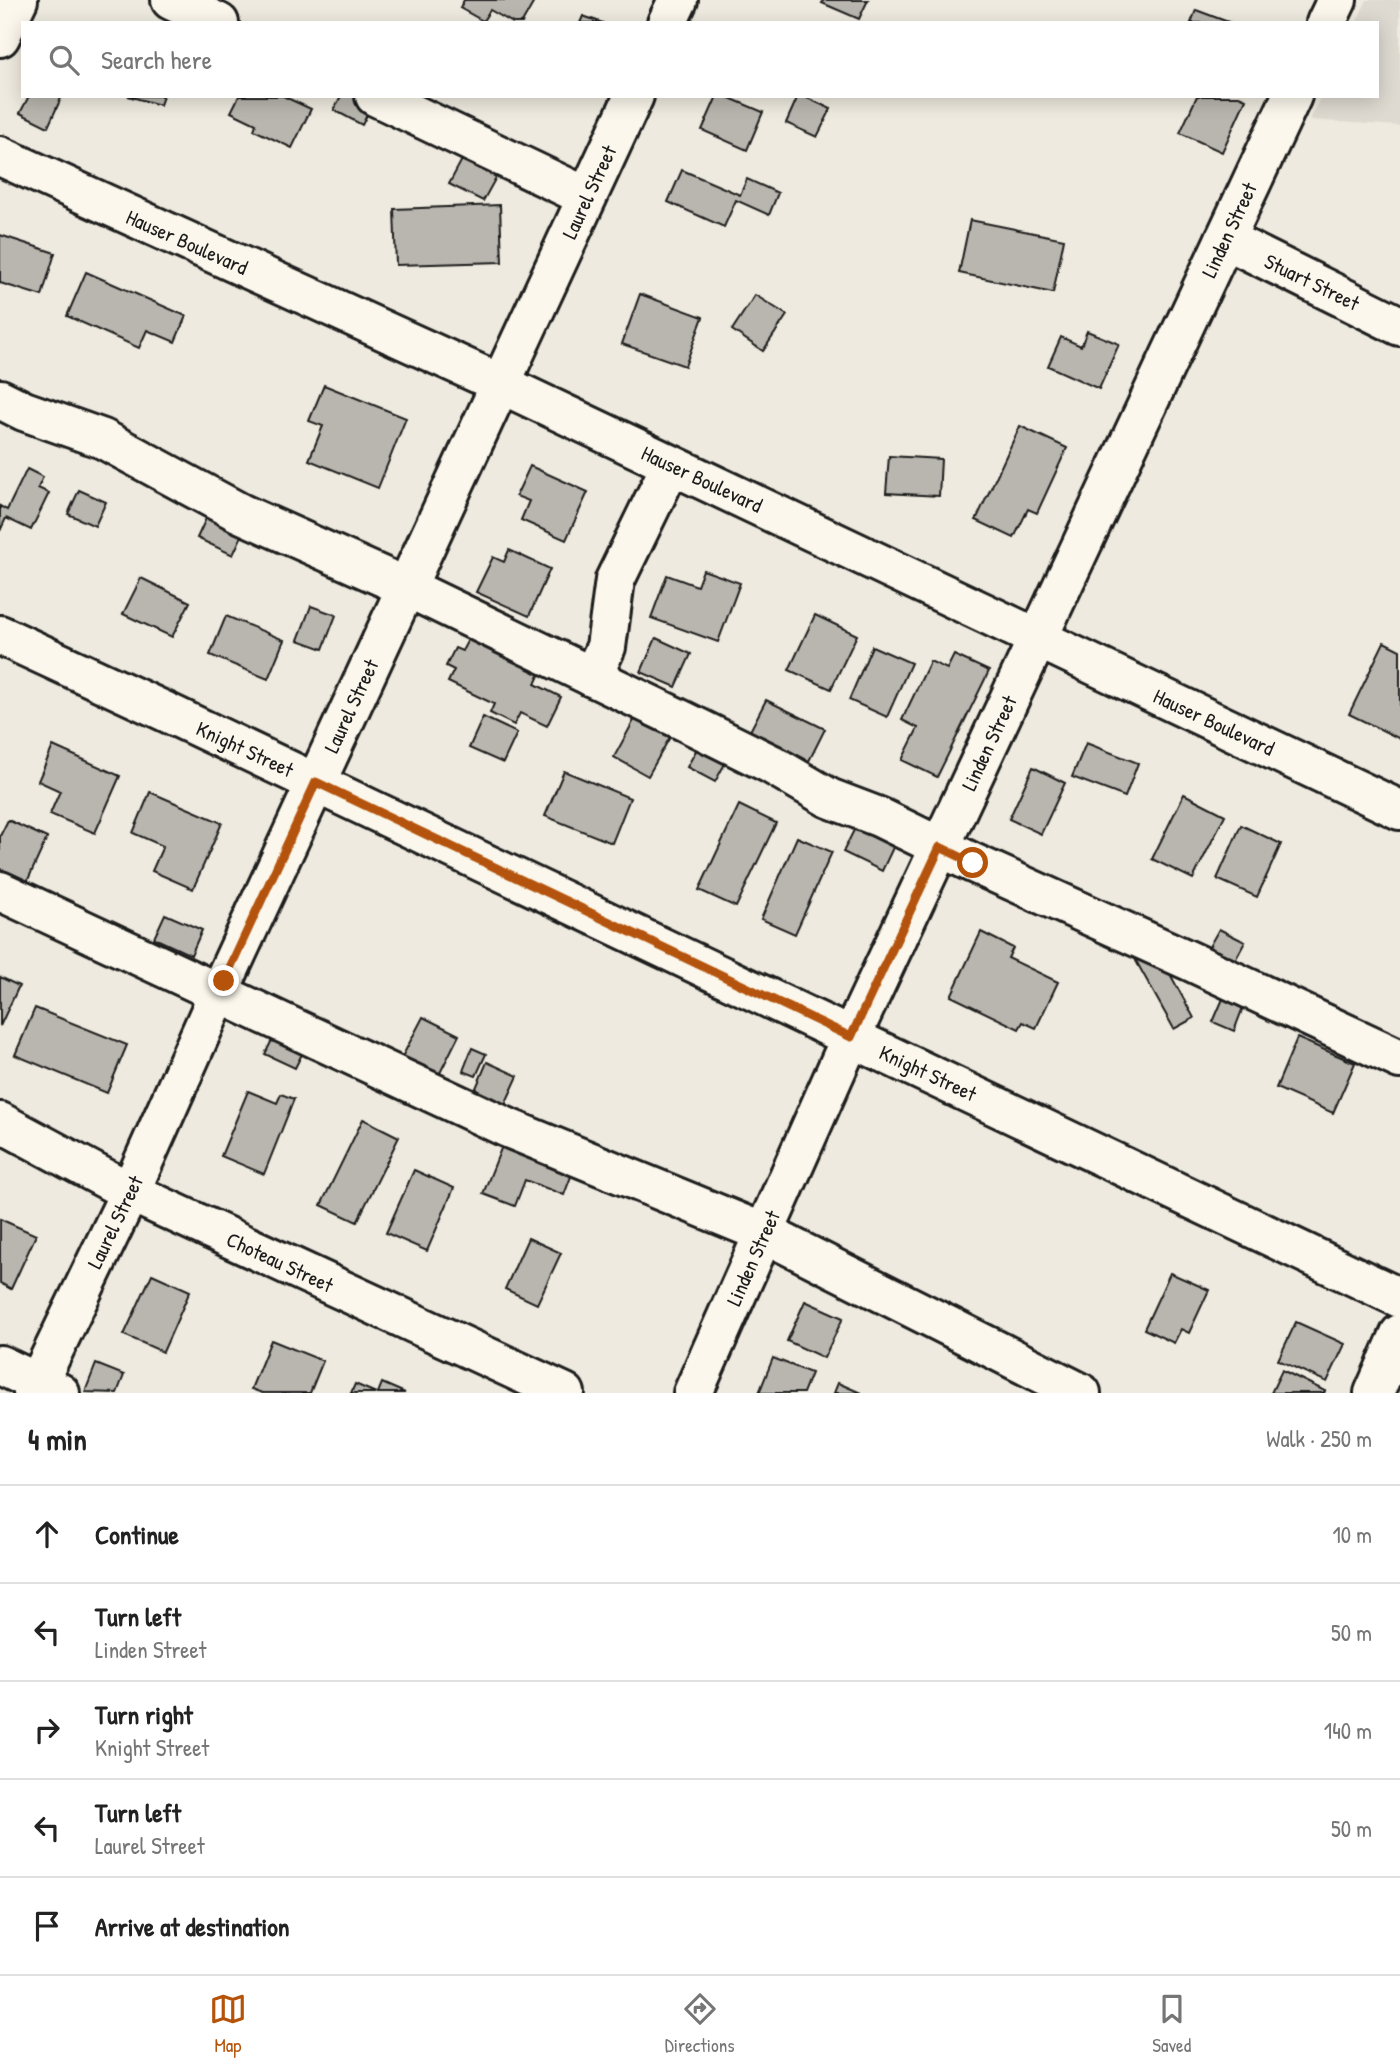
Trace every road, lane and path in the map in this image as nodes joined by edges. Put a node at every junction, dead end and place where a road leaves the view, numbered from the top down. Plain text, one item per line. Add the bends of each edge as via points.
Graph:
1 (18, 0) edge
2 (171, 0) edge
3 (678, 0) edge
4 (1337, 0) edge
5 (215, 21) edge
6 (668, 21) edge
7 (1327, 21) edge
8 (0, 37) edge
9 (379, 98) edge
10 (633, 98) edge
11 (1291, 98) edge
12 (0, 156) edge
13 (587, 197) junction
14 (1225, 239) junction
15 (1400, 326) edge
16 (500, 384) junction
17 (0, 399) edge
18 (671, 465) junction
19 (405, 587) junction
20 (0, 635) edge
21 (1038, 639) junction
22 (592, 677) junction
23 (316, 782) junction
24 (1400, 810) edge
25 (940, 847) junction
26 (0, 891) edge
27 (218, 995) junction
28 (851, 1037) junction
29 (1400, 1059) edge
30 (0, 1122) edge
31 (130, 1192) junction
32 (764, 1233) junction
33 (1400, 1298) edge
34 (1400, 1334) edge
35 (0, 1365) edge
36 (44, 1389) edge
37 (565, 1393) edge
38 (693, 1393) edge
39 (1081, 1393) edge
40 (1374, 1393) edge

1 - 8 street
2 - 5 street
3 - 6 street
4 - 7 street
9 - 13 street
10 - 13 street, Laurel Street
11 - 14 street, Linden Street
12 - 16 street, Hauser Boulevard
13 - 16 street, Laurel Street
14 - 15 street, Stuart Street
14 - 21 street, Linden Street
16 - 18 street, Hauser Boulevard
16 - 19 street, Laurel Street
17 - 19 street via 103,439 240,513
18 - 21 street, Hauser Boulevard
18 - 22 street via 615,580 606,647
19 - 22 street
19 - 23 street, Laurel Street
20 - 23 street, Knight Street
21 - 24 street, Hauser Boulevard
21 - 25 street, Linden Street
22 - 25 street via 771,764 829,798
23 - 27 street, Laurel Street
23 - 28 street, Knight Street
25 - 28 street, Linden Street
25 - 29 street
26 - 27 street
27 - 31 street, Laurel Street
27 - 32 street via 508,1128
28 - 32 street, Linden Street
28 - 33 street, Knight Street
30 - 31 street, Choteau Street
31 - 36 street, Laurel Street
31 - 37 street, Choteau Street
32 - 38 street, Linden Street
32 - 39 street
34 - 40 street
35 - 36 street

